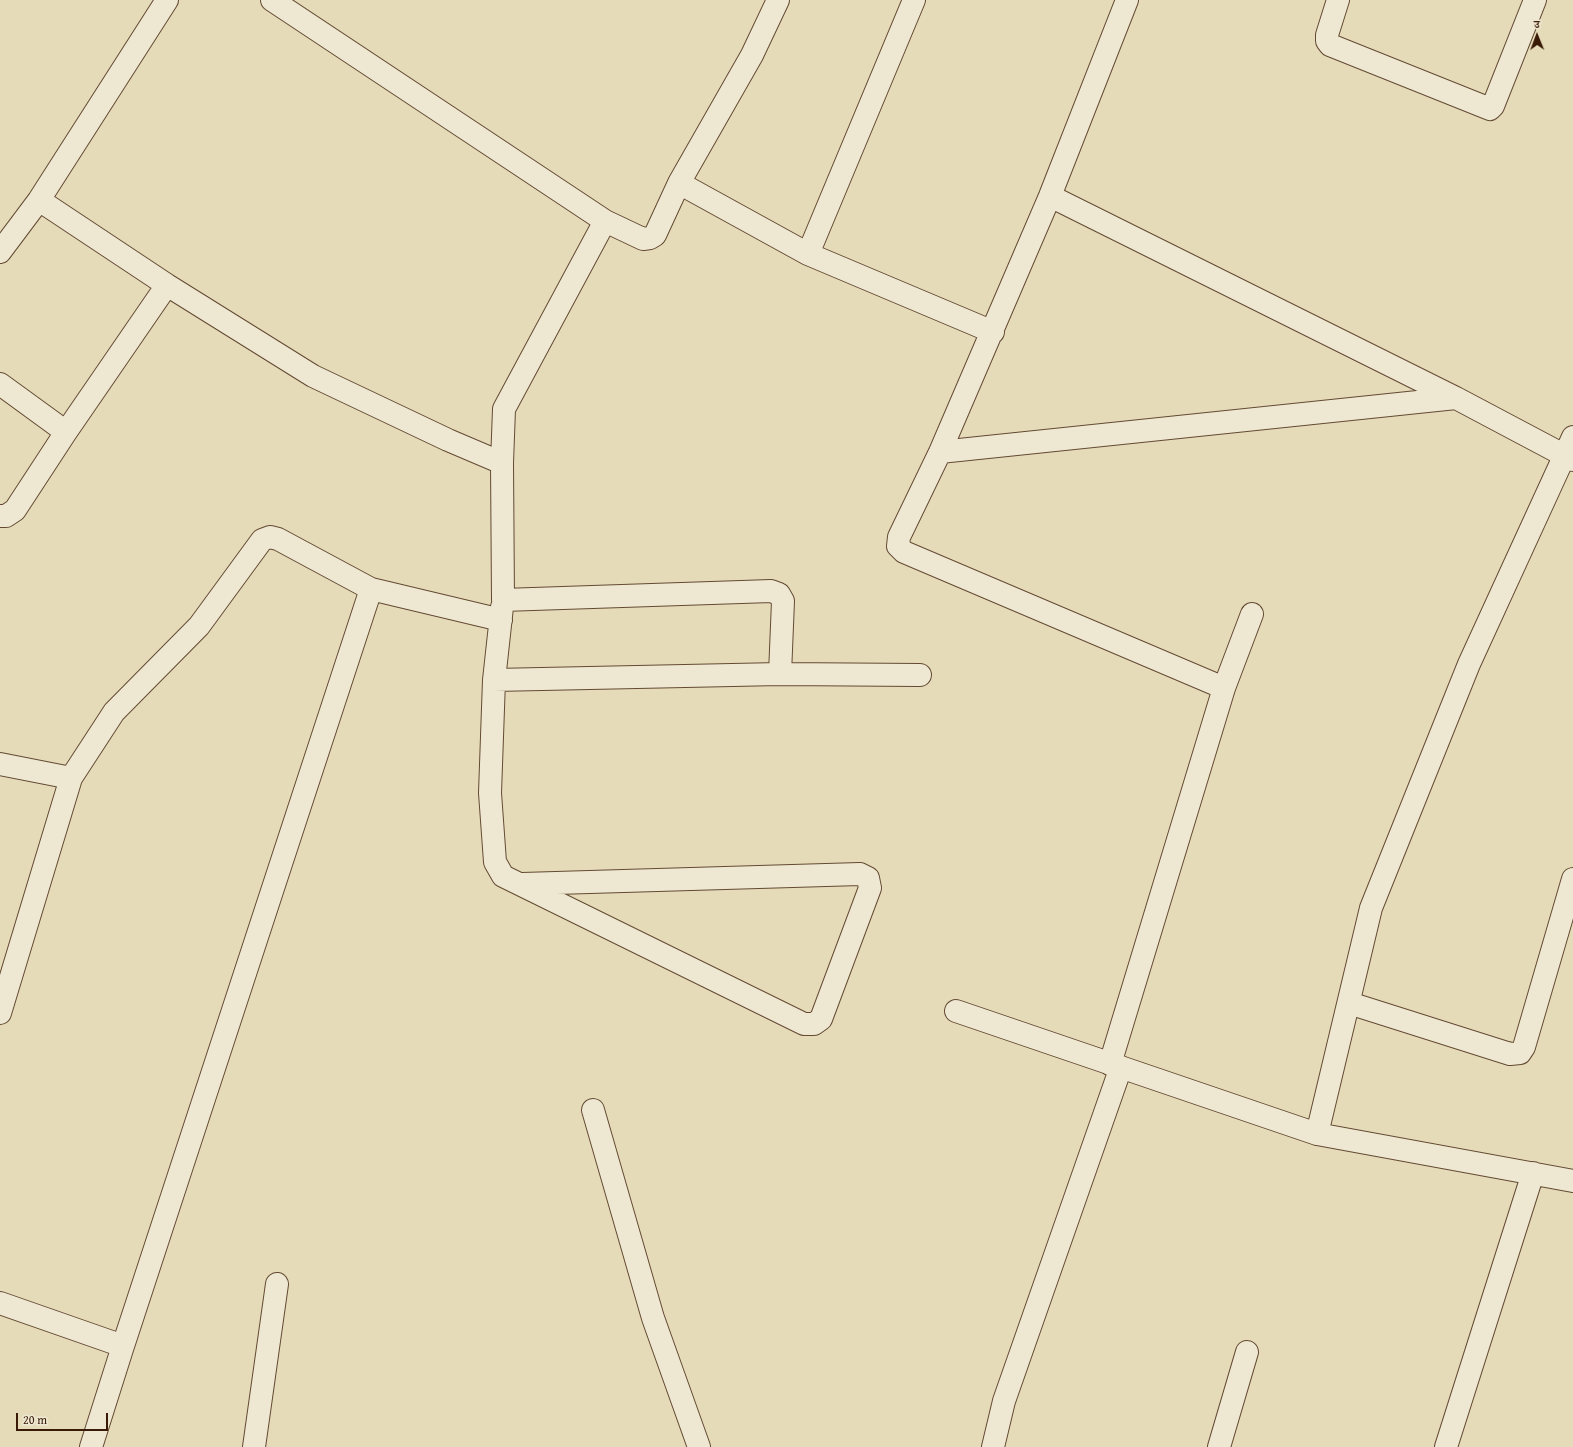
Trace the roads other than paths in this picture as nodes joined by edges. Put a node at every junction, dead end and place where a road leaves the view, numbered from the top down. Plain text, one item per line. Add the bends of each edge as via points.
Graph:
1 (167, 0) edge
2 (272, 0) edge
3 (778, 0) edge
4 (914, 0) edge
5 (1127, 0) edge
6 (1338, 0) edge
7 (1535, 0) edge
8 (679, 183) junction
9 (1050, 196) junction
10 (39, 200) junction
11 (605, 221) junction
12 (0, 252) edge
13 (808, 254) junction
14 (167, 285) junction
15 (993, 332) junction
16 (0, 384) edge
17 (1456, 398) junction
18 (66, 432) junction
19 (1570, 451) edge
20 (940, 452) junction
21 (502, 463) junction
22 (0, 516) edge
23 (371, 589) junction
24 (502, 610) junction
25 (1252, 614) dead end
26 (780, 674) junction
27 (920, 675) dead end
28 (494, 680) junction
29 (1224, 688) junction
30 (0, 764) edge
31 (71, 778) junction
32 (1573, 880) edge
33 (522, 884) junction
34 (1348, 1003) junction
35 (956, 1011) dead end
36 (0, 1013) edge
37 (1115, 1065) junction
38 (593, 1110) dead end
39 (1317, 1134) junction
40 (1533, 1173) junction
41 (1573, 1181) edge
42 (277, 1284) dead end
43 (0, 1303) edge
44 (124, 1346) junction
45 (1247, 1352) dead end
46 (91, 1447) edge
47 (255, 1447) edge
48 (699, 1447) edge
49 (993, 1447) edge
50 (1219, 1447) edge
51 (1446, 1447) edge

1 - 10 street
2 - 11 street
3 - 8 street via 752,55
4 - 13 street
5 - 9 street
6 - 7 street via 1327,35 1330,45 1490,109 1494,106
8 - 11 street via 655,235 650,238 643,239
8 - 13 street
9 - 15 street
9 - 17 street
10 - 12 street
10 - 14 street
11 - 21 street via 504,409
13 - 15 street
14 - 18 street
14 - 21 street via 313,376
15 - 20 street
16 - 18 street
17 - 19 street
17 - 20 street
18 - 22 street via 14,510 6,516
19 - 34 street via 1469,664 1371,908
20 - 29 street via 899,537 898,546 904,552
21 - 24 street
23 - 24 street
23 - 31 street via 278,538 262,540 199,626 114,712
23 - 44 street
24 - 26 street via 770,591 779,594 783,601
24 - 28 street
25 - 29 street
26 - 27 street
26 - 28 street
28 - 33 street via 490,793 495,862 503,876
29 - 37 street
30 - 31 street
31 - 36 street
32 - 34 street via 1524,1047 1520,1053 1510,1054
33 - 33 street via 804,1024 814,1024 821,1019 870,888 868,878 860,874
34 - 39 street
35 - 37 street
37 - 39 street
37 - 49 street via 1004,1401
38 - 48 street via 653,1318
39 - 40 street
40 - 41 street
40 - 51 street
42 - 47 street
43 - 44 street
44 - 46 street
45 - 50 street

